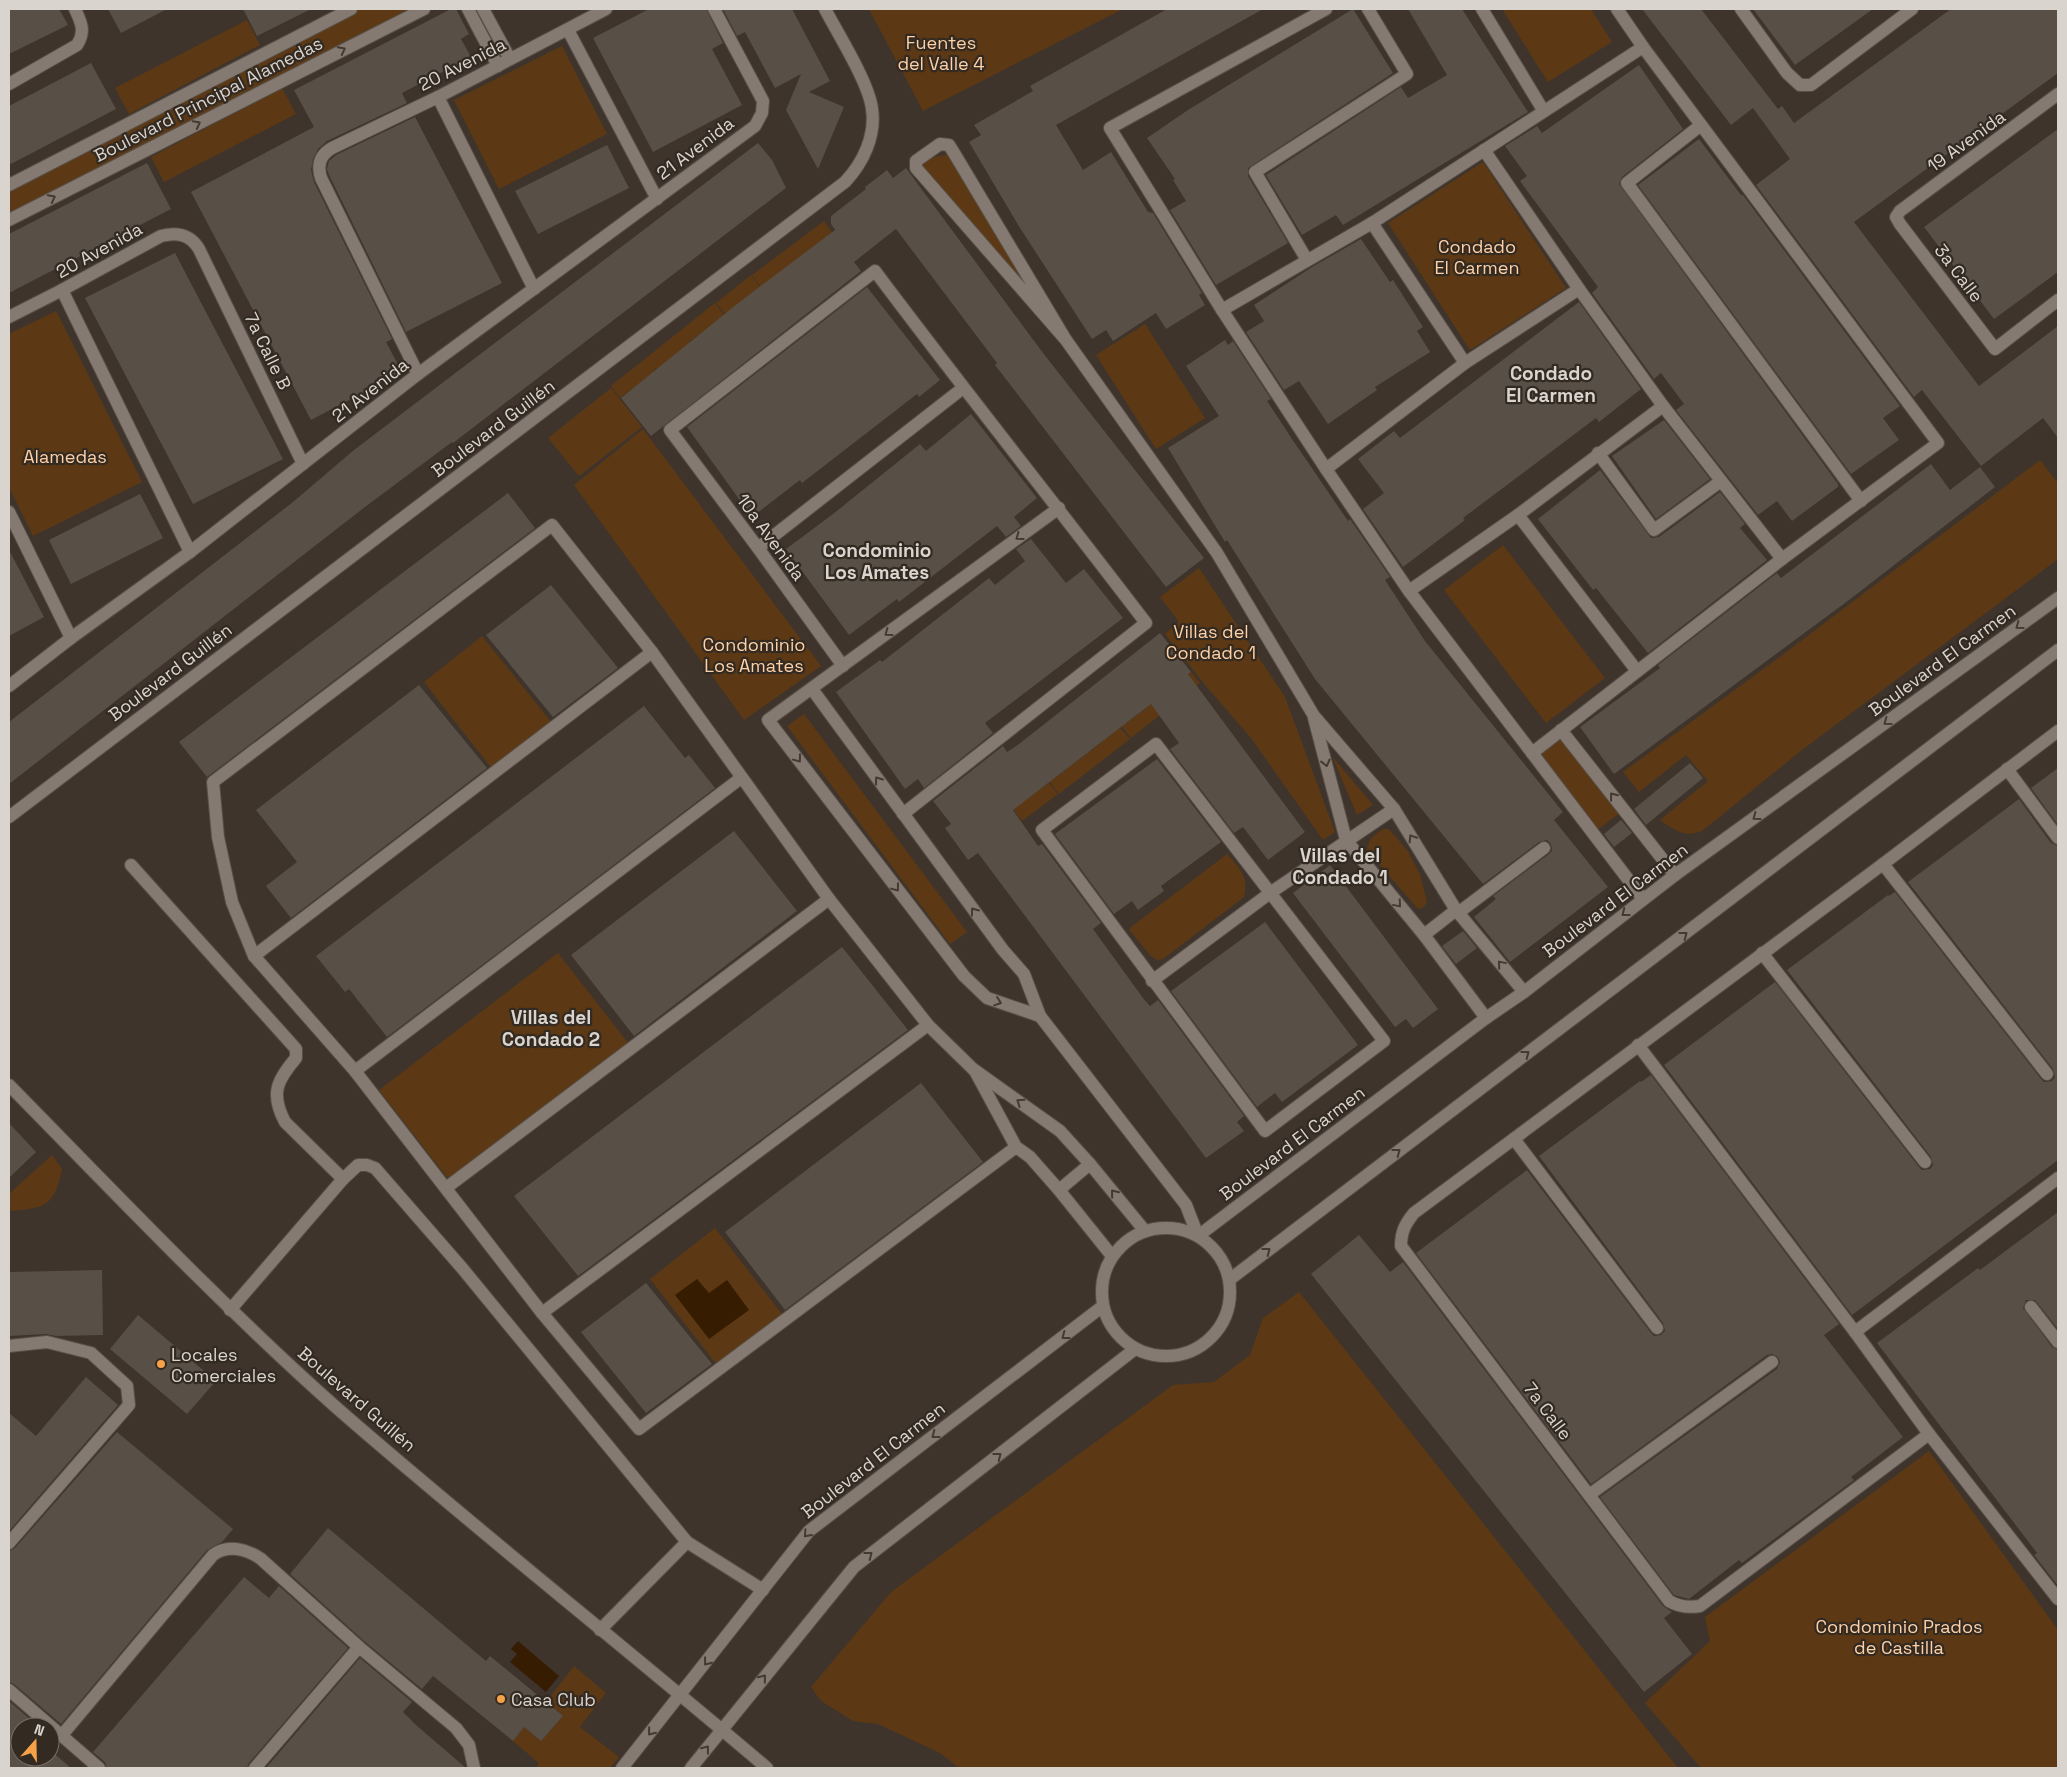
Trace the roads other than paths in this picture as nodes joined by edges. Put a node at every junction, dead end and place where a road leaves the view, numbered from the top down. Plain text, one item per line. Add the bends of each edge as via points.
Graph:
1 (75, 9) edge
2 (351, 9) edge
3 (424, 9) edge
4 (468, 9) edge
5 (483, 9) edge
6 (606, 9) edge
7 (714, 9) edge
8 (825, 9) edge
9 (1326, 9) edge
10 (1368, 9) edge
11 (1482, 9) edge
12 (1617, 9) edge
13 (1741, 9) edge
14 (1912, 9) edge
15 (568, 30) junction
16 (1642, 47) junction
17 (510, 59) junction
18 (498, 66) junction
19 (9, 84) edge
20 (2058, 94) edge
21 (438, 97) junction
22 (1543, 110) junction
23 (1701, 125) junction
24 (1484, 150) junction
25 (9, 185) edge
26 (657, 199) junction
27 (1896, 217) joint
28 (9, 220) edge
29 (1372, 223) junction
30 (201, 254) joint
31 (1307, 260) junction
32 (534, 289) junction
33 (1579, 289) junction
34 (62, 290) junction
35 (2058, 300) edge
36 (1222, 310) junction
37 (9, 317) edge
38 (1066, 340) junction
39 (1465, 363) junction
40 (418, 374) junction
41 (963, 388) junction
42 (1663, 406) junction
43 (1598, 453) junction
44 (303, 464) junction
45 (1326, 469) junction
46 (1721, 481) junction
47 (1861, 501) junction
48 (1058, 508) junction
49 (9, 512) edge
50 (1518, 516) junction
51 (758, 548) junction
52 (190, 552) junction
53 (1782, 559) junction
54 (1409, 591) junction
55 (2058, 598) edge
56 (71, 638) junction
57 (2058, 650) edge
58 (652, 652) junction
59 (843, 666) junction
60 (1637, 671) junction
61 (9, 686) edge
62 (812, 689) junction
63 (1314, 716) junction
64 (1561, 730) junction
65 (2058, 731) edge
66 (1532, 752) junction
67 (2007, 769) junction
68 (741, 778) junction
69 (1394, 809) junction
70 (903, 814) junction
71 (9, 817) edge
72 (2058, 838) edge
73 (1346, 840) junction
74 (1544, 848) dead end
75 (1883, 864) junction
76 (131, 865) dead end
77 (1675, 875) junction
78 (1270, 892) junction
79 (829, 898) junction
80 (1644, 899) junction
81 (1457, 912) junction
82 (1424, 935) junction
83 (1762, 953) junction
84 (254, 956) junction
85 (1152, 981) junction
86 (1524, 992) junction
87 (1040, 1016) junction
88 (1486, 1018) junction
89 (928, 1025) junction
90 (1638, 1046) junction
91 (973, 1069) junction
92 (355, 1071) junction
93 (2047, 1074) dead end
94 (9, 1085) edge
95 (1514, 1139) junction
96 (1016, 1147) junction
97 (1925, 1162) dead end
98 (1090, 1164) junction
99 (2058, 1178) edge
100 (344, 1179) junction
101 (446, 1188) junction
102 (1060, 1190) junction
103 (1145, 1231) junction
104 (1198, 1236) junction
105 (1112, 1256) junction
106 (1228, 1280) junction
107 (1103, 1306) junction
108 (2031, 1307) dead end
109 (230, 1310) junction
110 (542, 1313) junction
111 (1658, 1328) dead end
112 (1855, 1332) junction
113 (2058, 1342) edge
114 (9, 1346) edge
115 (1135, 1349) junction
116 (1772, 1362) dead end
117 (1929, 1434) junction
118 (1589, 1495) junction
119 (687, 1542) junction
120 (9, 1543) edge
121 (763, 1590) junction
122 (2058, 1599) edge
123 (600, 1630) junction
124 (358, 1647) junction
125 (9, 1690) edge
126 (681, 1696) junction
127 (722, 1729) junction
128 (62, 1735) junction
129 (99, 1768) edge
130 (255, 1768) edge
131 (474, 1768) edge
132 (622, 1768) edge
133 (691, 1768) edge
134 (767, 1768) edge

1 - 19 street via 83,33 74,48
2 - 25 street, Boulevard Principal Alamedas
28 -> 3 street, Boulevard Principal Alamedas
4 - 18 street
5 - 17 street
6 - 15 street, 20 Avenida
7 - 26 street, 21 Avenida via 763,101 762,113 755,126
8 - 71 street, Boulevard Guillén via 866,88 872,109 872,132 867,147 859,166 845,182
9 - 36 street via 1110,128
10 - 31 street via 1408,74 1255,172
11 - 22 street
12 - 16 street
13 - 14 street via 1787,73 1800,85 1811,85
15 - 17 street, 20 Avenida
15 - 26 street
16 - 22 street
16 - 23 street
17 - 18 street, 20 Avenida
18 - 21 street, 20 Avenida
20 - 27 street, 19 Avenida
21 - 32 street
21 - 40 street, 20 Avenida via 332,148 320,161 321,178
22 - 24 street
23 - 47 street via 1627,183
23 - 47 street via 1938,443
24 - 29 street
24 - 33 street
26 - 32 street, 21 Avenida
27 - 35 street, 3a Calle via 1994,349
29 - 31 street
29 - 39 street
30 - 34 street, 20 Avenida via 196,244 185,235 167,234
30 - 44 street, 7a Calle B
31 - 36 street
32 - 40 street, 21 Avenida
33 - 39 street
33 - 42 street
34 - 37 street, 20 Avenida
34 - 52 street
36 - 45 street
38 - 38 street via 949,145 940,144 922,156 916,161 916,168
38 - 63 street via 1218,553
39 - 45 street
40 - 44 street, 21 Avenida
41 - 48 street
41 - 51 street
41 - 51 street, 10a Avenida via 875,271 670,430
42 - 43 street
42 - 46 street
43 - 46 street via 1654,530
43 - 50 street
44 - 52 street, 21 Avenida
45 - 54 street
46 - 53 street
47 - 53 street
48 -> 59 street
48 - 70 street via 1146,623
49 - 56 street
50 - 54 street
50 - 60 street
51 - 59 street, 10a Avenida
52 - 56 street, 21 Avenida
53 - 60 street
54 - 66 street
55 -> 77 street, Boulevard El Carmen
56 - 61 street, 21 Avenida
106 -> 57 street
58 - 68 street
58 - 84 street
58 - 84 street via 552,525 214,782 218,837 232,902
59 - 62 street
60 - 64 street
70 -> 62 street
62 -> 87 street via 768,720 964,976 986,998
63 - 69 street
63 -> 73 street
64 - 66 street
77 -> 64 street
65 - 67 street
66 - 80 street
67 - 72 street
67 - 75 street
68 - 79 street
68 - 92 street
69 - 73 street
81 -> 69 street
87 -> 70 street via 1024,974
73 - 78 street
73 -> 82 street
74 - 81 street
75 - 83 street
75 - 93 street
76 - 100 street via 296,1048 296,1058 283,1072 276,1090 280,1112 285,1122
77 - 80 street, Boulevard El Carmen
78 - 85 street
78 - 85 street via 1156,744 1042,830
78 - 85 street via 1384,1041 1265,1131
79 - 89 street
79 - 101 street
80 -> 86 street, Boulevard El Carmen
81 - 82 street
86 -> 81 street
82 - 88 street
83 - 90 street
83 - 97 street
84 - 92 street
86 - 88 street, Boulevard El Carmen
87 - 104 street via 1186,1205
88 - 104 street, Boulevard El Carmen
89 - 91 street
89 - 110 street
90 - 95 street
90 - 112 street
91 - 96 street
98 -> 91 street via 1060,1131
92 - 101 street
94 - 109 street, Boulevard Guillén
95 - 111 street
95 - 118 street, 7a Calle via 1414,1213 1404,1226 1401,1246
96 - 102 street via 1030,1157
96 - 110 street via 639,1429
98 - 102 street
103 -> 98 street
99 - 112 street
100 - 109 street
100 - 119 street via 358,1165 375,1168 462,1268
101 - 110 street
102 - 105 street
103 - 104 street via 1177,1228
103 - 105 street via 1121,1245
104 - 106 street via 1216,1250 1227,1270
105 - 107 street via 1102,1280
106 - 115 street via 1231,1292 1227,1314 1216,1333 1198,1348 1177,1355 1155,1356
107 - 115 street via 1107,1320
107 -> 121 street, Boulevard El Carmen via 809,1531
108 - 113 street
109 - 123 street, Boulevard Guillén via 338,1408
112 - 117 street
114 - 120 street via 47,1342 91,1353 126,1386 129,1404
127 -> 115 street via 854,1567
116 - 118 street
117 - 118 street, 7a Calle via 1700,1606 1684,1607 1669,1601
117 - 122 street
119 - 121 street
119 - 123 street
121 -> 126 street, Boulevard El Carmen
123 - 126 street, Boulevard Guillén
124 - 128 street via 261,1559 243,1550 223,1550 213,1555
124 - 130 street
124 - 131 street via 456,1728 469,1745
125 - 128 street
126 - 127 street, Boulevard Guillén
126 -> 132 street, Boulevard El Carmen
133 -> 127 street
127 - 134 street, Boulevard Guillén
128 - 129 street

